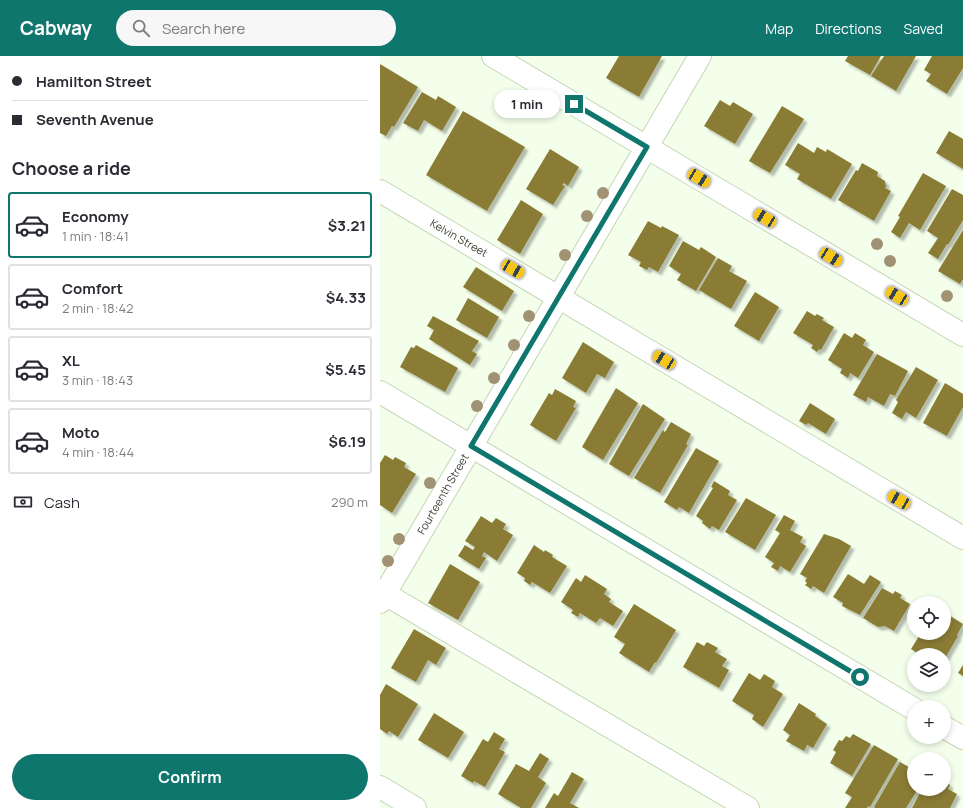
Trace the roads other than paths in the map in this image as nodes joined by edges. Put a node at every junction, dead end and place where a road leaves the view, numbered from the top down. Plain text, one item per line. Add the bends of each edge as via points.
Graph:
1 (493, 56) edge
2 (700, 56) edge
3 (647, 147) junction
4 (380, 191) edge
5 (559, 296) junction
6 (963, 335) edge
7 (380, 392) edge
8 (471, 446) junction
9 (963, 538) edge
10 (382, 595) edge
11 (907, 705) edge
12 (951, 731) edge
13 (963, 738) edge
14 (380, 787) edge
15 (415, 808) edge
16 (748, 808) edge

1 - 3 street
2 - 3 street, Fourteenth Street
3 - 5 street, Fourteenth Street
3 - 6 street
4 - 5 street, Kelvin Street
5 - 8 street, Fourteenth Street
5 - 9 street, Kelvin Street
7 - 8 street
8 - 10 street, Fourteenth Street
8 - 11 street
10 - 16 street
12 - 13 street
14 - 15 street

